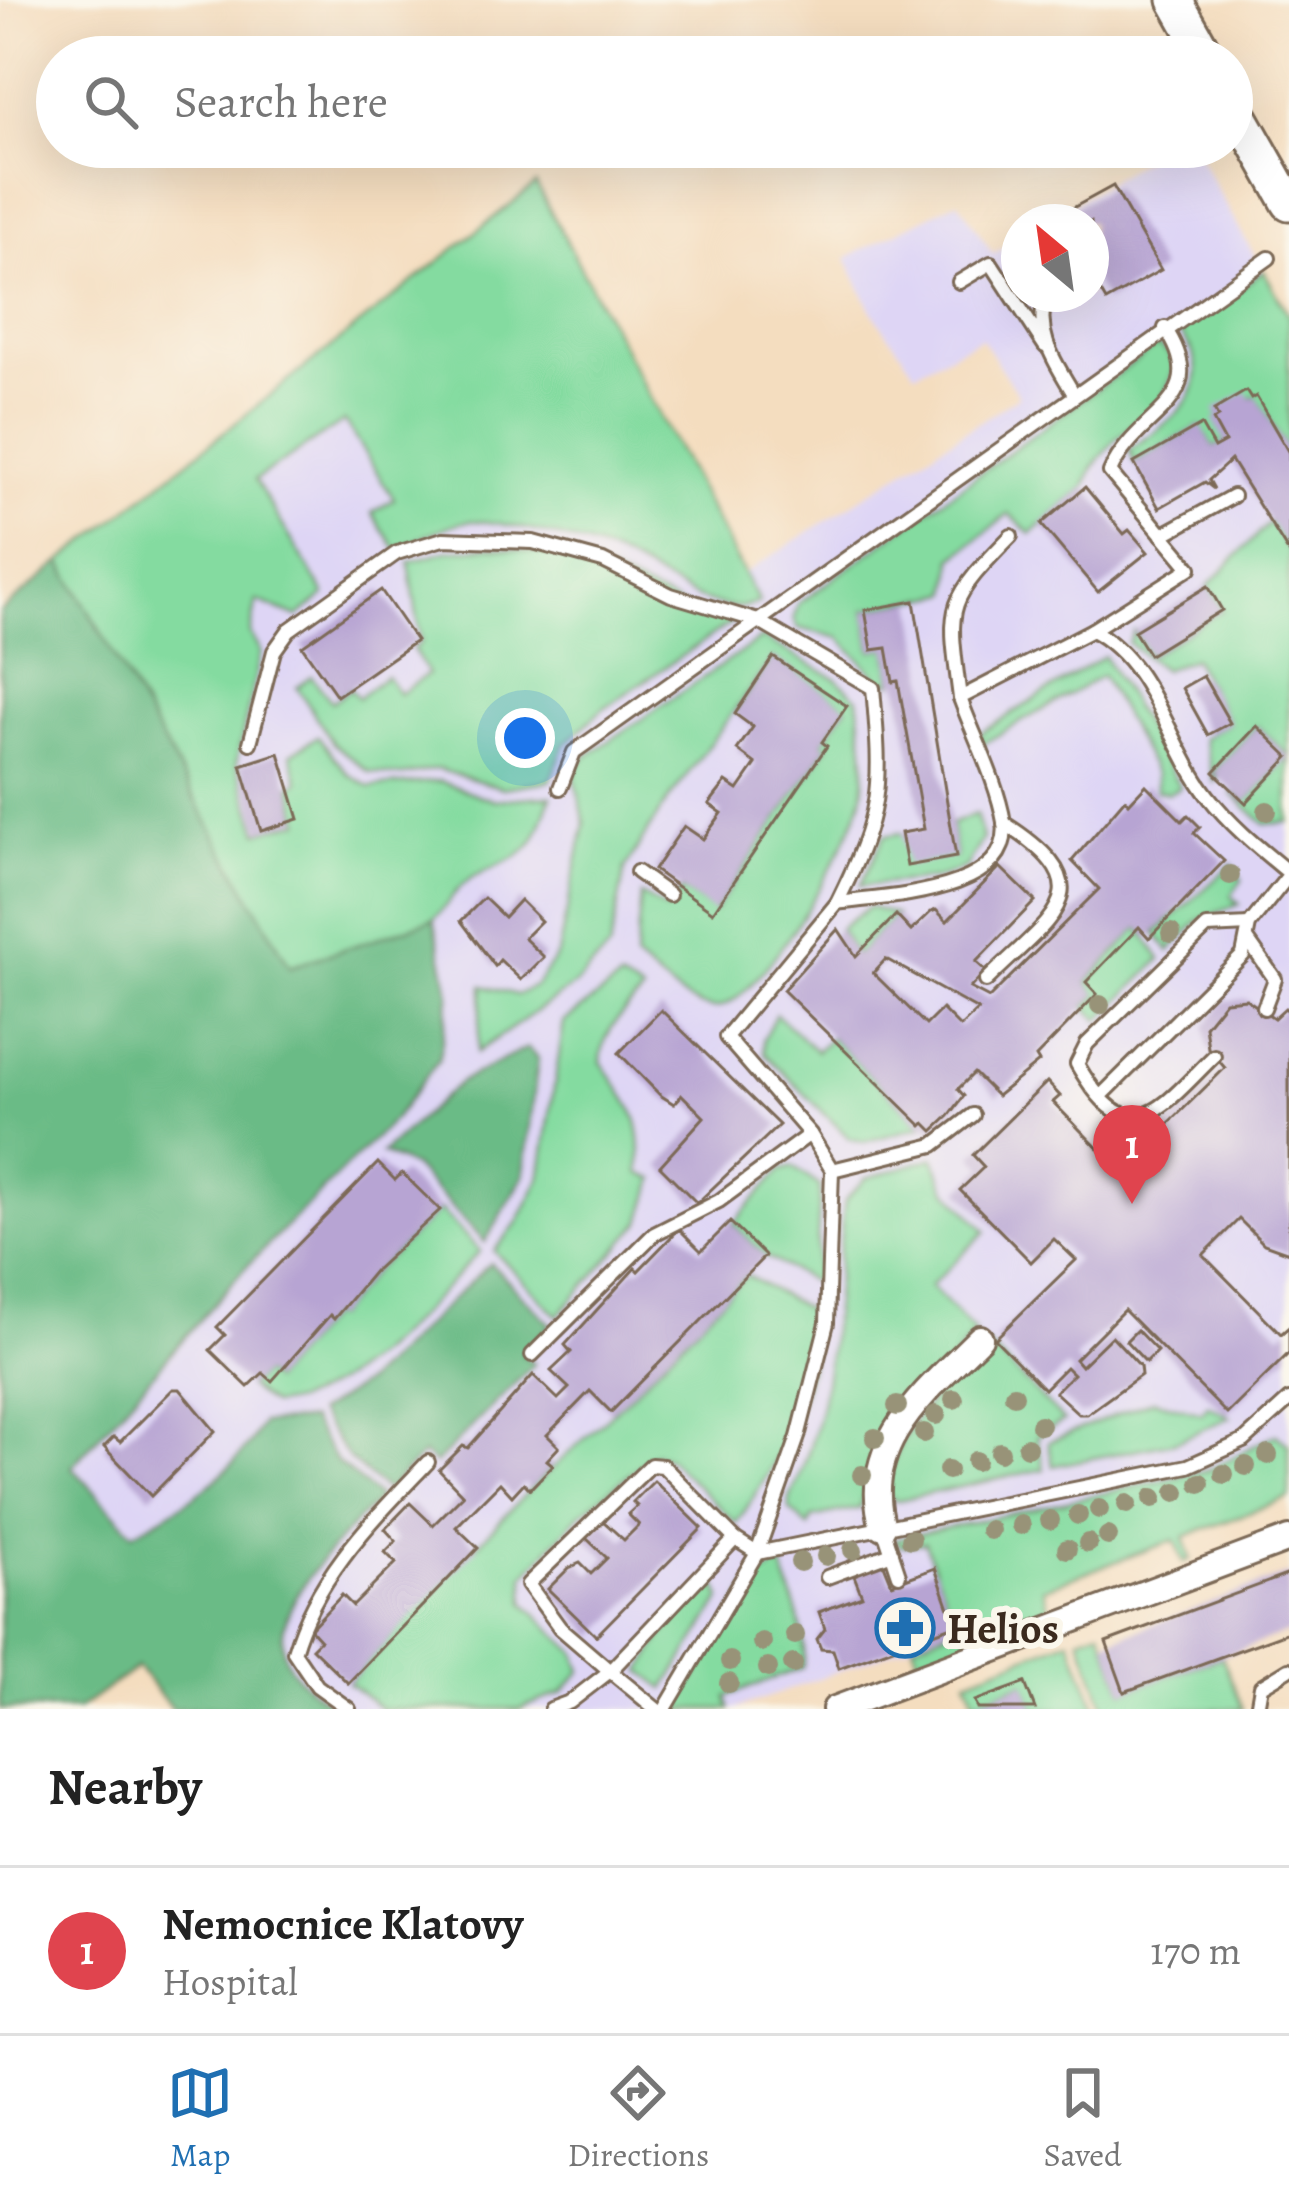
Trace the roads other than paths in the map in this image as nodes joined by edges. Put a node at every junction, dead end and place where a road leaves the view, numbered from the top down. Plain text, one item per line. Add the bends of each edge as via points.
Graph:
1 (1175, 0) edge
2 (1195, 36) edge
3 (1253, 139) edge
4 (1289, 203) edge
5 (1269, 258) dead end
6 (959, 282) dead end
7 (1042, 312) edge
8 (1165, 328) junction
9 (1045, 346) junction
10 (1074, 394) junction
11 (1233, 496) dead end
12 (1162, 535) junction
13 (1011, 536) dead end
14 (758, 621) junction
15 (1092, 630) junction
16 (960, 698) junction
17 (250, 743) dead end
18 (560, 788) dead end
19 (1004, 823) junction
20 (637, 872) dead end
21 (1289, 874) edge
22 (669, 895) dead end
23 (837, 903) junction
24 (1248, 932) junction
25 (986, 981) dead end
26 (766, 989) junction
27 (778, 999) dead end
28 (1264, 1008) dead end
29 (1214, 1056) dead end
30 (1102, 1095) junction
31 (973, 1115) dead end
32 (810, 1134) junction
33 (832, 1170) junction
34 (980, 1338) dead end
35 (532, 1354) dead end
36 (1289, 1400) edge
37 (428, 1462) dead end
38 (883, 1528) junction
39 (735, 1539) junction
40 (1289, 1539) edge
41 (757, 1552) junction
42 (892, 1553) junction
43 (899, 1575) dead end
44 (827, 1577) dead end
45 (1289, 1669) edge
46 (610, 1672) junction
47 (349, 1709) edge
48 (551, 1709) edge
49 (656, 1709) edge
50 (665, 1709) edge
51 (835, 1709) edge
52 (1257, 1709) edge

1 - 2 main road
3 - 4 main road
5 - 8 lane
6 - 9 lane via 991,263
7 - 9 lane
8 - 10 lane
8 - 12 lane via 1185,364 1181,386 1122,443 1109,472
9 - 10 lane
10 - 14 lane
11 - 12 lane
12 - 15 lane via 1190,568
13 - 16 lane via 960,587 951,627
14 - 17 lane via 532,542 442,539 397,553 289,630 274,651
14 - 18 lane via 574,752
14 - 23 lane via 873,688 881,773 871,834
15 - 16 lane
15 - 21 lane via 1120,645 1204,792
16 - 19 lane
19 - 23 lane via 1002,847 965,884
19 - 25 lane via 1041,847 1065,892
20 - 22 lane
21 - 24 lane
23 - 26 lane
24 - 28 lane via 1275,979
24 - 30 lane via 1243,955
24 - 30 lane via 1207,927 1087,1044 1077,1064
26 - 27 lane
26 - 32 lane via 726,1037
29 - 30 lane via 1150,1116 1121,1115
31 - 33 lane via 934,1145
32 - 33 lane
32 - 35 lane via 719,1202 654,1234
33 - 41 lane via 827,1323
34 - 38 street via 897,1424 875,1488
36 - 38 lane via 1244,1442 1188,1466
37 - 47 lane via 326,1578 302,1624 294,1652 317,1686
38 - 41 lane
38 - 42 lane
39 - 41 lane
39 - 46 lane
39 - 46 lane via 663,1466 651,1465 571,1537 528,1584 560,1628
40 - 51 street
41 - 50 lane
42 - 43 lane
42 - 44 lane
45 - 52 lane via 1261,1686
46 - 48 lane
46 - 49 lane

